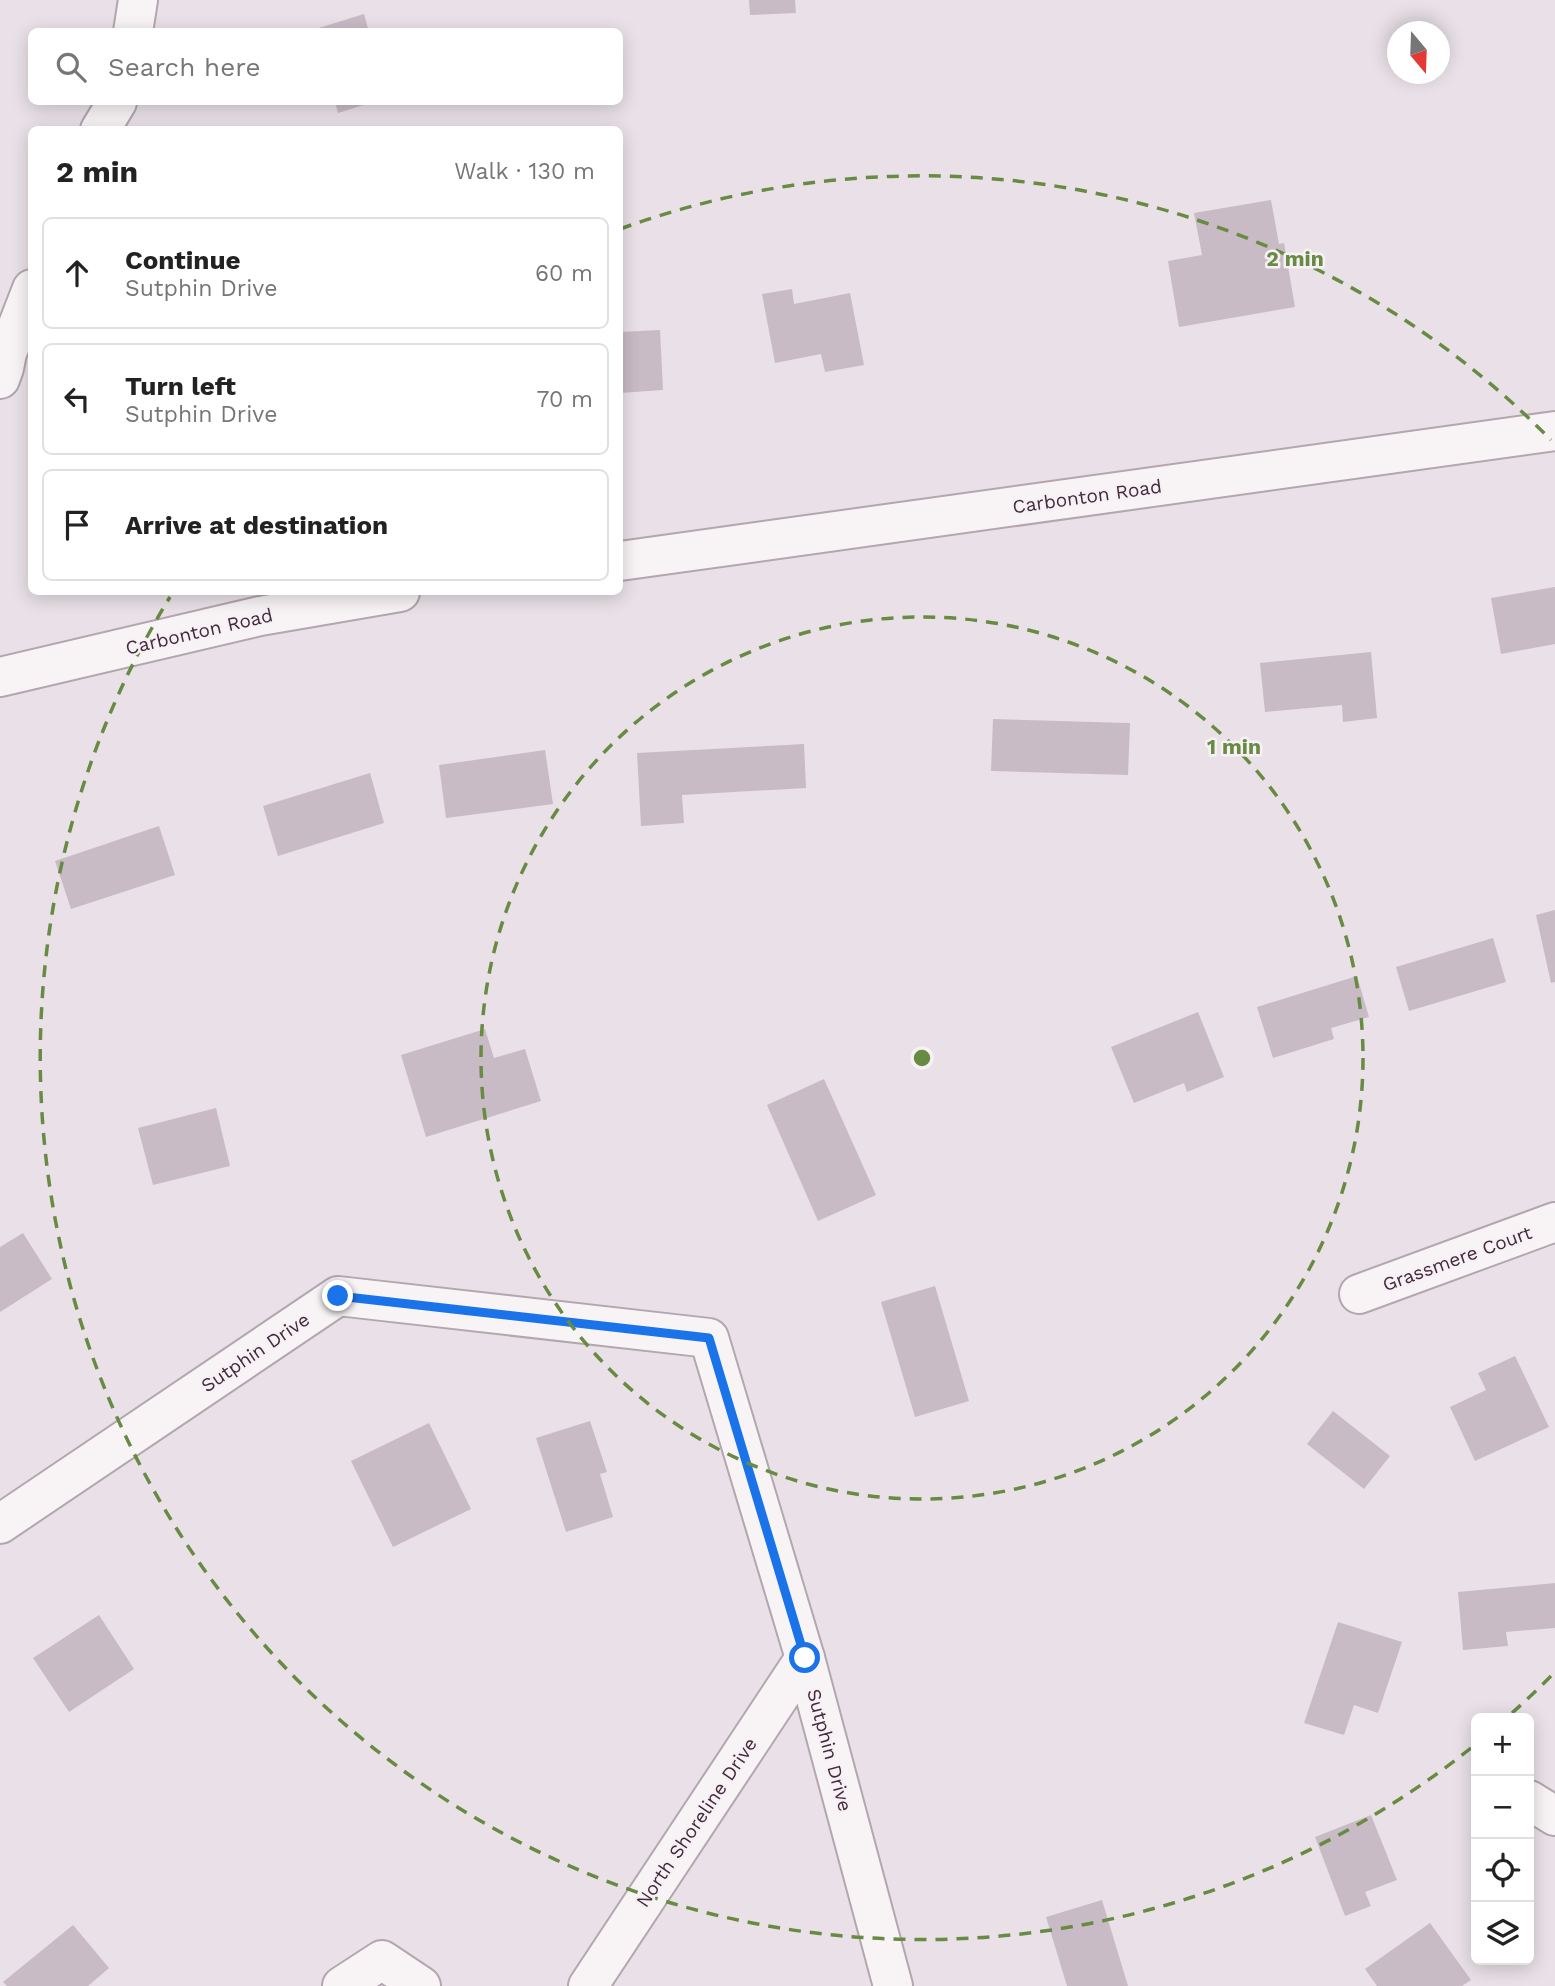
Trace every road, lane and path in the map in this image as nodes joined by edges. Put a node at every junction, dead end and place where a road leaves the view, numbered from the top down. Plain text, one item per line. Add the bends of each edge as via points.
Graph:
1 (138, 0) edge
2 (134, 28) edge
3 (115, 105) edge
4 (102, 126) edge
5 (28, 299) edge
6 (0, 379) edge
7 (1555, 432) edge
8 (623, 561) edge
9 (383, 595) edge
10 (0, 677) edge
11 (1555, 1222) edge
12 (1359, 1294) dead end
13 (0, 1524) edge
14 (805, 1658) junction
15 (1534, 1803) edge
16 (1555, 1816) edge
17 (342, 1986) edge
18 (421, 1986) edge
19 (588, 1986) edge
20 (892, 1986) edge

1 - 2 street
3 - 4 street
5 - 6 street
7 - 8 street, Carbonton Road
9 - 10 street, Carbonton Road via 260,617
11 - 12 street, Grassmere Court
13 - 14 street, Sutphin Drive via 338,1296 709,1338
14 - 19 street, North Shoreline Drive
14 - 20 street, Sutphin Drive
15 - 16 street
17 - 18 street via 382,1961

